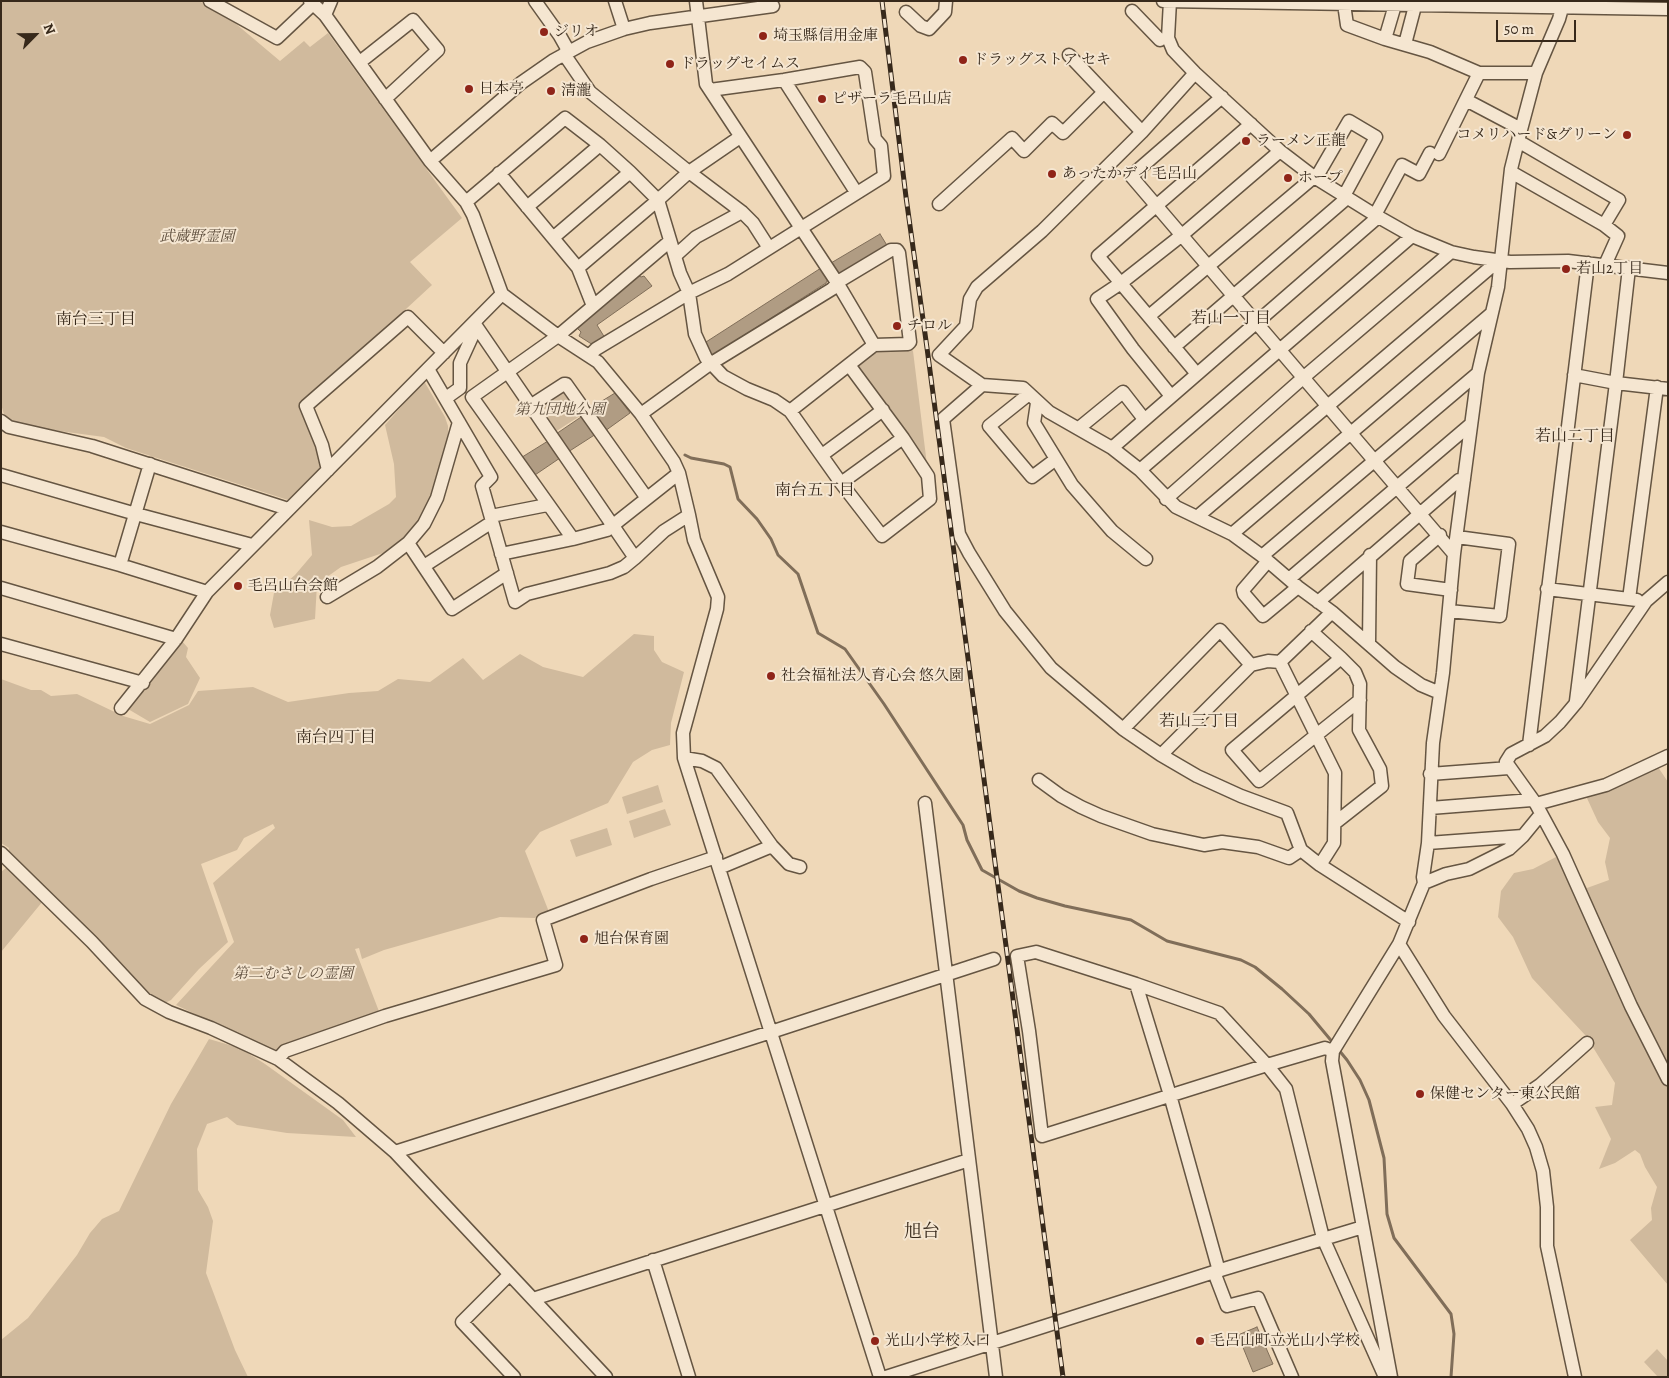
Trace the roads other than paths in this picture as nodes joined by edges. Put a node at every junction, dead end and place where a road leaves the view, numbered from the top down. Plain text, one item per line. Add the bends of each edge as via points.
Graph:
1 (210, 1) edge
2 (331, 1) edge
3 (535, 1) edge
4 (615, 1) edge
5 (696, 1) edge
6 (946, 1) edge
7 (1163, 1) edge
8 (1170, 1) edge
9 (312, 2) edge
10 (1254, 2) edge
11 (1344, 4) junction
12 (1395, 5) junction
13 (1564, 5) edge
14 (1638, 5) edge
15 (773, 6) dead end
16 (1415, 6) junction
17 (1668, 10) edge
18 (1132, 11) dead end
19 (906, 12) dead end
20 (325, 15) junction
21 (697, 16) junction
22 (624, 28) junction
23 (1385, 39) junction
24 (1160, 40) dead end
25 (1405, 44) junction
26 (566, 53) junction
27 (1069, 55) dead end
28 (360, 62) junction
29 (1195, 73) junction
30 (1479, 73) junction
31 (1536, 73) junction
32 (784, 80) junction
33 (710, 90) junction
34 (1104, 92) junction
35 (1222, 97) junction
36 (385, 99) junction
37 (1466, 100) junction
38 (1251, 124) junction
39 (1142, 132) junction
40 (1519, 135) junction
41 (740, 137) junction
42 (600, 145) junction
43 (1280, 151) junction
44 (430, 161) junction
45 (630, 172) junction
46 (688, 172) junction
47 (1511, 172) junction
48 (499, 173) junction
49 (1315, 178) junction
50 (856, 192) junction
51 (1345, 197) junction
52 (658, 200) junction
53 (466, 202) junction
54 (939, 204) dead end
55 (1156, 205) junction
56 (528, 206) junction
57 (742, 212) junction
58 (1377, 216) junction
59 (1604, 225) junction
60 (801, 228) junction
61 (1182, 235) junction
62 (1412, 236) junction
63 (554, 237) junction
64 (670, 242) junction
65 (769, 248) junction
66 (1451, 252) junction
67 (675, 256) junction
68 (1501, 262) junction
69 (1588, 264) junction
70 (1605, 265) junction
71 (1208, 266) junction
72 (578, 268) junction
73 (1629, 268) junction
74 (1668, 273) edge
75 (1121, 283) junction
76 (838, 284) junction
77 (689, 293) junction
78 (502, 294) junction
79 (1234, 296) junction
80 (593, 306) junction
81 (1492, 313) junction
82 (1149, 316) junction
83 (1256, 322) junction
84 (475, 325) junction
85 (558, 336) junction
86 (874, 345) junction
87 (1174, 347) junction
88 (1279, 349) junction
89 (444, 353) junction
90 (589, 356) junction
91 (710, 364) junction
92 (849, 365) junction
93 (428, 369) junction
94 (508, 372) junction
95 (1478, 373) junction
96 (1197, 374) junction
97 (1574, 376) junction
98 (1304, 377) junction
99 (1616, 383) junction
100 (982, 385) junction
101 (1662, 388) edge
102 (1171, 396) junction
103 (446, 398) junction
104 (1033, 398) junction
105 (530, 406) junction
106 (1328, 406) junction
107 (883, 410) junction
108 (790, 411) junction
109 (641, 414) junction
110 (1144, 419) junction
111 (1, 421) edge
112 (459, 422) junction
113 (1472, 424) junction
114 (1079, 428) junction
115 (1352, 433) junction
116 (904, 438) junction
117 (1112, 448) junction
118 (822, 455) junction
119 (1056, 459) junction
120 (1375, 460) junction
121 (150, 464) junction
122 (328, 470) junction
123 (1140, 470) junction
124 (679, 473) junction
125 (1, 476) edge
126 (1464, 480) junction
127 (841, 483) junction
128 (1398, 487) junction
129 (646, 497) junction
130 (1166, 499) junction
131 (547, 505) junction
132 (288, 510) junction
133 (136, 514) junction
134 (1422, 514) junction
135 (690, 515) junction
136 (1197, 517) junction
137 (492, 519) junction
138 (612, 525) junction
139 (1, 532) edge
140 (1232, 534) junction
141 (1440, 535) junction
142 (1457, 536) junction
143 (573, 539) junction
144 (408, 543) junction
145 (252, 545) junction
146 (501, 554) junction
147 (1454, 554) junction
148 (1370, 555) junction
149 (635, 558) junction
150 (1146, 559) dead end
151 (1265, 559) junction
152 (120, 565) junction
153 (424, 566) junction
154 (507, 573) junction
155 (1668, 582) edge
156 (1293, 583) junction
157 (1, 588) edge
158 (1548, 589) junction
159 (1451, 590) junction
160 (207, 592) junction
161 (1589, 594) junction
162 (327, 597) dead end
163 (1629, 599) junction
164 (1646, 601) junction
165 (1318, 602) junction
166 (1449, 611) junction
167 (1332, 612) junction
168 (1311, 632) junction
169 (176, 639) junction
170 (1369, 643) junction
171 (1, 644) edge
172 (1341, 658) junction
173 (1280, 662) junction
174 (1251, 664) junction
175 (143, 683) junction
176 (1440, 693) junction
177 (1298, 695) junction
178 (1360, 700) junction
179 (1576, 703) junction
180 (121, 708) dead end
181 (1123, 729) junction
182 (1316, 734) junction
183 (1529, 745) junction
184 (1161, 755) junction
185 (1668, 756) edge
186 (684, 758) junction
187 (1509, 768) junction
188 (1430, 774) junction
189 (1039, 780) dead end
190 (925, 802) dead end
191 (1536, 806) junction
192 (1430, 808) junction
193 (1335, 823) junction
194 (1523, 836) junction
195 (1428, 843) junction
196 (772, 846) junction
197 (1301, 850) junction
198 (1, 853) edge
199 (718, 863) junction
200 (1320, 865) junction
201 (800, 867) dead end
202 (1424, 883) junction
203 (1409, 922) junction
204 (1399, 944) junction
205 (994, 959) dead end
206 (946, 974) junction
207 (1136, 984) junction
208 (771, 1032) junction
209 (1588, 1043) dead end
210 (1333, 1051) junction
211 (278, 1059) junction
212 (1267, 1065) junction
213 (1668, 1079) edge
214 (1170, 1095) junction
215 (1512, 1104) junction
216 (395, 1152) junction
217 (969, 1160) junction
218 (826, 1204) junction
219 (1363, 1227) junction
220 (1323, 1238) junction
221 (653, 1260) junction
222 (1217, 1271) junction
223 (510, 1275) junction
224 (532, 1299) junction
225 (992, 1343) junction
226 (514, 1377) edge
227 (606, 1377) edge
228 (689, 1377) edge
229 (880, 1377) edge
230 (886, 1377) edge
231 (996, 1377) edge
232 (1292, 1377) edge
233 (1384, 1377) edge
234 (1391, 1377) edge
235 (1575, 1377) edge

1 - 9 street via 278,38
2 - 20 street
3 - 26 street via 560,36
4 - 22 street
5 - 21 street
6 - 19 street via 945,12 929,29
7 - 8 street
8 - 10 street
8 - 29 street via 1170,44
9 - 20 street
10 - 11 street
11 - 12 street
11 - 23 street via 1347,25
12 - 16 street
12 - 23 street
13 - 14 street
13 - 16 street
13 - 31 street
14 - 17 street
15 - 21 street
16 - 25 street
18 - 24 street
20 - 28 street
21 - 22 street
21 - 33 street via 706,84
22 - 26 street
23 - 25 street
25 - 30 street
26 - 44 street via 521,84
26 - 46 street via 590,92
27 - 34 street
28 - 36 street
28 - 36 street via 413,20 438,50
29 - 35 street
29 - 39 street
30 - 31 street
30 - 37 street
31 - 40 street
32 - 33 street
32 - 50 street
32 - 50 street via 860,67 865,72 884,176
33 - 41 street
34 - 39 street
34 - 54 street via 1063,133 1052,123 1024,151 1012,138
35 - 38 street
35 - 55 street via 1131,176
36 - 44 street
37 - 40 street
37 - 58 street via 1419,174 1402,166
38 - 43 street
38 - 55 street
39 - 100 street via 1042,231 977,287 970,299 966,326 939,355
40 - 47 street
40 - 59 street via 1619,200
41 - 46 street
41 - 60 street
42 - 45 street
42 - 48 street via 565,118
42 - 56 street
43 - 49 street
43 - 61 street
44 - 53 street
45 - 52 street
45 - 63 street
46 - 52 street
46 - 57 street
47 - 59 street
47 - 68 street
48 - 53 street
48 - 56 street
49 - 51 street
49 - 51 street via 1349,122 1376,137
49 - 71 street
50 - 60 street
51 - 58 street
51 - 79 street
52 - 64 street
52 - 72 street
53 - 78 street
55 - 61 street
55 - 75 street via 1098,256
56 - 63 street
57 - 65 street
57 - 67 street via 696,237
58 - 62 street
58 - 83 street
59 - 70 street via 1618,236
60 - 65 street
60 - 76 street
61 - 71 street
61 - 75 street
62 - 66 street
62 - 88 street
63 - 72 street
64 - 67 street
64 - 80 street
65 - 77 street via 728,274
66 - 68 street
66 - 98 street
67 - 77 street
68 - 69 street
68 - 81 street
68 - 106 street via 1491,267
69 - 70 street
69 - 97 street
70 - 73 street
71 - 79 street
71 - 82 street
72 - 80 street
73 - 74 street
73 - 99 street
75 - 82 street
75 - 102 street via 1097,299
76 - 86 street
76 - 86 street via 891,250 899,253 910,342
76 - 91 street
77 - 90 street
77 - 91 street via 695,334
78 - 84 street
78 - 85 street
79 - 83 street
79 - 87 street
80 - 85 street
81 - 95 street
81 - 115 street
82 - 87 street
83 - 88 street
83 - 96 street
84 - 89 street
84 - 94 street
84 - 103 street via 460,363 460,388
85 - 90 street
85 - 94 street
86 - 92 street
87 - 96 street
88 - 98 street
88 - 123 street
89 - 93 street
89 - 122 street via 408,317 306,406
90 - 109 street via 606,370
91 - 108 street via 723,376
91 - 109 street
92 - 107 street
92 - 108 street
93 - 103 street
93 - 122 street
94 - 105 street
94 - 131 street via 472,397
95 - 113 street
95 - 120 street
96 - 102 street
97 - 99 street
97 - 158 street
98 - 106 street
98 - 130 street
99 - 101 street
99 - 161 street
100 - 104 street via 1022,388
100 - 181 street via 943,419 959,534 1005,611 1051,668
101 - 163 street
102 - 110 street
103 - 112 street
104 - 114 street via 1049,412
104 - 119 street via 1034,423
104 - 119 street via 989,426 1032,477
105 - 129 street via 566,384
105 - 138 street
106 - 115 street
106 - 136 street
107 - 116 street
107 - 118 street
108 - 118 street
109 - 124 street
110 - 114 street via 1123,392
110 - 117 street
111 - 121 street via 9,427 92,446
112 - 137 street via 491,477 482,486
112 - 144 street via 437,498 424,524
113 - 126 street
113 - 128 street
114 - 117 street
115 - 120 street
115 - 140 street
116 - 127 street
116 - 127 street via 928,476 930,499 882,536
117 - 123 street
118 - 127 street
119 - 150 street via 1088,506
120 - 128 street
120 - 151 street
121 - 132 street
121 - 133 street
122 - 132 street
123 - 130 street
124 - 129 street
124 - 135 street
125 - 133 street
126 - 134 street via 1459,480
126 - 142 street
128 - 134 street
128 - 156 street
129 - 138 street
130 - 136 street
131 - 137 street
131 - 143 street
132 - 145 street
133 - 145 street
133 - 152 street
134 - 141 street
134 - 148 street
135 - 149 street via 664,531
135 - 186 street via 694,540 718,597 684,733
136 - 140 street
137 - 146 street
137 - 153 street
138 - 143 street via 607,530
138 - 149 street
139 - 152 street
140 - 151 street
141 - 147 street
141 - 159 street via 1410,561 1407,584
142 - 147 street
142 - 166 street via 1509,544 1500,616
143 - 146 street
144 - 153 street
144 - 162 street via 377,567
145 - 160 street
146 - 154 street
147 - 159 street
148 - 165 street
148 - 170 street
149 - 154 street via 610,573 526,594 515,602
151 - 156 street
151 - 156 street via 1243,590 1263,616
152 - 160 street
153 - 154 street via 452,609
155 - 164 street
156 - 165 street
157 - 169 street
158 - 161 street
158 - 183 street
159 - 166 street
160 - 169 street
161 - 163 street
161 - 179 street
163 - 164 street
164 - 179 street
165 - 167 street
166 - 176 street
167 - 168 street
167 - 170 street
168 - 172 street
168 - 173 street
169 - 175 street
170 - 176 street via 1395,667 1421,685
171 - 175 street
172 - 177 street
172 - 178 street via 1360,684
173 - 174 street
173 - 177 street
174 - 181 street via 1220,630
174 - 184 street
175 - 180 street
176 - 188 street
177 - 182 street
177 - 182 street via 1232,750 1259,781
178 - 182 street
178 - 193 street via 1360,730 1380,769 1382,786
179 - 183 street via 1550,731
181 - 184 street
182 - 193 street via 1335,773
183 - 187 street via 1511,754 1506,762
184 - 197 street via 1197,776 1287,813
185 - 191 street via 1606,785
186 - 196 street via 702,761 716,768
186 - 199 street
187 - 188 street
187 - 191 street
188 - 192 street
189 - 197 street via 1082,807 1152,834 1204,845 1222,842 1258,847 1289,858
190 - 206 street
191 - 192 street
191 - 194 street
191 - 213 street via 1563,854 1631,1006
192 - 195 street
193 - 200 street via 1334,843
194 - 195 street
194 - 202 street via 1509,849 1469,869
195 - 202 street
196 - 199 street
196 - 201 street via 789,864
197 - 200 street
198 - 211 street via 145,999
199 - 208 street
199 - 211 street via 651,879 543,920 556,965 385,1016 285,1051
200 - 203 street
202 - 203 street
203 - 204 street
204 - 210 street
204 - 215 street via 1444,1016
205 - 206 street
206 - 208 street
206 - 217 street
207 - 212 street via 1219,1013
207 - 214 street
207 - 214 street via 1036,952 1017,956 1042,1136
208 - 216 street
208 - 218 street
209 - 215 street via 1540,1085
210 - 212 street via 1325,1048
210 - 219 street via 1332,1061
211 - 216 street via 338,1103
212 - 214 street
212 - 220 street via 1286,1089
214 - 222 street
215 - 235 street via 1528,1129 1543,1171 1547,1246
216 - 223 street
217 - 218 street
217 - 225 street
218 - 221 street
218 - 229 street
219 - 220 street
219 - 234 street
220 - 222 street
220 - 233 street
221 - 224 street
221 - 228 street
222 - 225 street
222 - 232 street via 1228,1306 1258,1298
223 - 224 street
223 - 226 street via 462,1322
224 - 227 street
225 - 230 street
225 - 231 street

